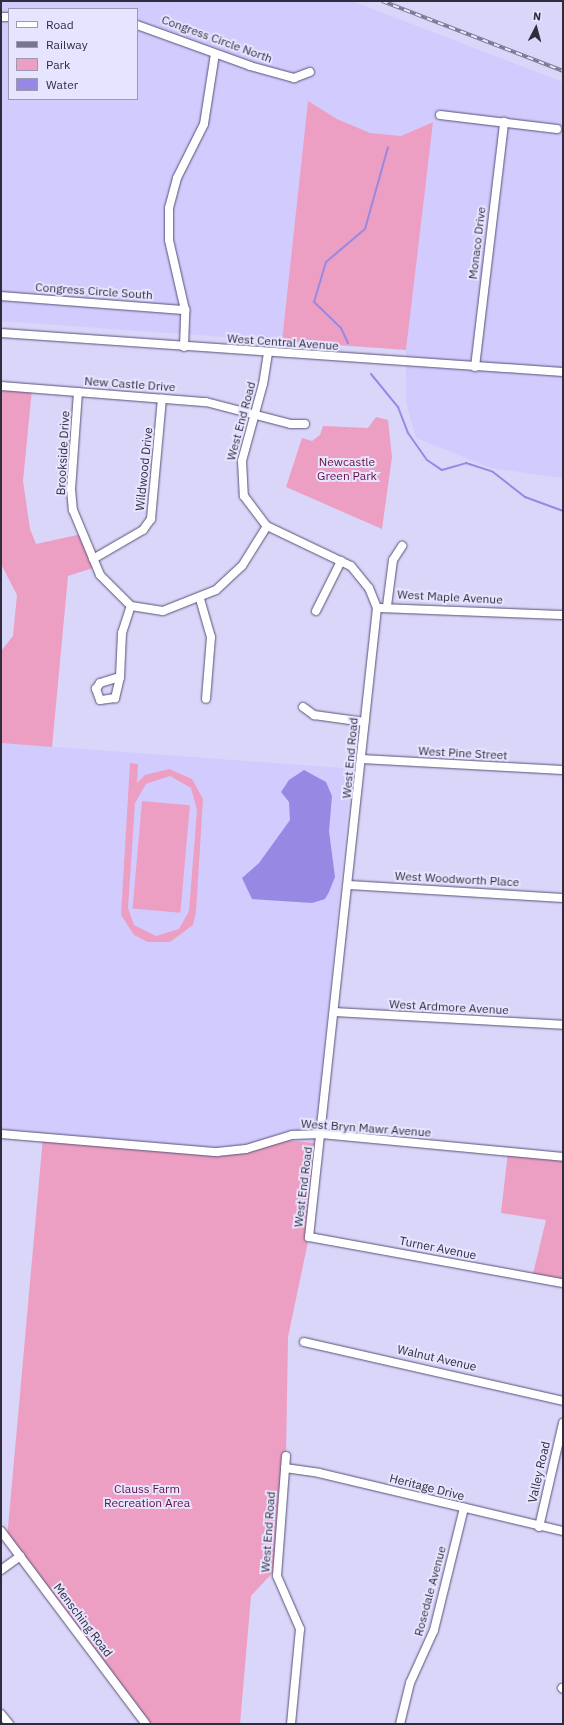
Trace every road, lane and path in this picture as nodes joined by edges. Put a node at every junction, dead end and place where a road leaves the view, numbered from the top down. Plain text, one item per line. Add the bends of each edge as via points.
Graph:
1 (138, 25) edge
2 (215, 54) junction
3 (310, 72) dead end
4 (440, 115) dead end
5 (504, 122) junction
6 (557, 129) dead end
7 (1, 296) edge
8 (185, 310) junction
9 (1, 333) edge
10 (184, 347) junction
11 (268, 353) junction
12 (475, 367) junction
13 (563, 372) edge
14 (1, 386) edge
15 (78, 392) junction
16 (162, 398) junction
17 (255, 414) junction
18 (305, 424) dead end
19 (267, 526) junction
20 (402, 546) dead end
21 (93, 559) junction
22 (341, 561) junction
23 (200, 599) junction
24 (131, 606) junction
25 (387, 606) junction
26 (377, 608) junction
27 (316, 611) dead end
28 (563, 615) edge
29 (120, 677) dead end
30 (206, 699) dead end
31 (303, 707) dead end
32 (365, 722) junction
33 (361, 759) junction
34 (563, 770) edge
35 (349, 885) junction
36 (563, 898) edge
37 (334, 1012) junction
38 (563, 1025) edge
39 (1, 1134) edge
40 (321, 1134) junction
41 (563, 1157) edge
42 (309, 1237) joint
43 (563, 1283) edge
44 (304, 1342) dead end
45 (563, 1401) edge
46 (563, 1423) edge
47 (286, 1456) dead end
48 (285, 1468) junction
49 (464, 1508) junction
50 (539, 1527) junction
51 (1, 1531) edge
52 (563, 1531) edge
53 (20, 1556) junction
54 (1, 1570) edge
55 (1, 1714) edge
56 (9, 1724) edge
57 (146, 1724) edge
58 (291, 1724) edge
59 (400, 1724) edge

1 - 2 street, Congress Circle North via 178,37
2 - 3 street, Congress Circle North via 294,78
2 - 8 street via 204,124 177,178 170,208 169,240
4 - 5 street
5 - 6 street
5 - 12 street, Monaco Drive
7 - 8 street, Congress Circle South
8 - 10 street
9 - 10 street, West Central Avenue
10 - 11 street, West Central Avenue
11 - 12 street, West Central Avenue
11 - 17 street, West End Road
12 - 13 street, West Central Avenue
14 - 15 street, New Castle Drive
15 - 16 street, New Castle Drive
15 - 21 street, Brookside Drive via 72,502
16 - 17 street, New Castle Drive via 206,402
16 - 21 street, Wildwood Drive via 151,520 143,530
17 - 18 street, New Castle Drive via 291,424
17 - 19 street, West End Road via 242,461 241,485 249,506
19 - 22 street, West End Road
19 - 23 street via 233,576
20 - 25 street via 393,560
21 - 24 street, Brookside Drive via 100,575
22 - 26 street, West End Road via 362,576
22 - 27 street
23 - 24 street via 162,610
23 - 30 street via 211,637
24 - 29 street via 122,633
25 - 26 street, West Maple Avenue
25 - 28 street, West Maple Avenue
26 - 32 street, West End Road
31 - 32 street via 314,715
32 - 33 street, West End Road
33 - 34 street, West Pine Street
33 - 35 street, West End Road
35 - 36 street, West Woodworth Place
35 - 37 street, West End Road
37 - 38 street, West Ardmore Avenue
37 - 40 street, West End Road
39 - 40 street, West Bryn Mawr Avenue via 217,1152 246,1149 292,1135
40 - 41 street, West Bryn Mawr Avenue
40 - 42 street, West End Road
42 - 43 street, Turner Avenue
44 - 45 street, Walnut Avenue
46 - 50 street, Valley Road
47 - 48 street, West End Road
48 - 49 street, Heritage Drive via 319,1473
48 - 58 street, West End Road via 277,1576 281,1592 298,1622 301,1637
49 - 50 street, Heritage Drive
49 - 59 street, Rosedale Avenue via 434,1630 410,1682
50 - 52 street, Heritage Drive
51 - 53 street, Mensching Road
53 - 54 street
53 - 57 street, Mensching Road
55 - 56 street

